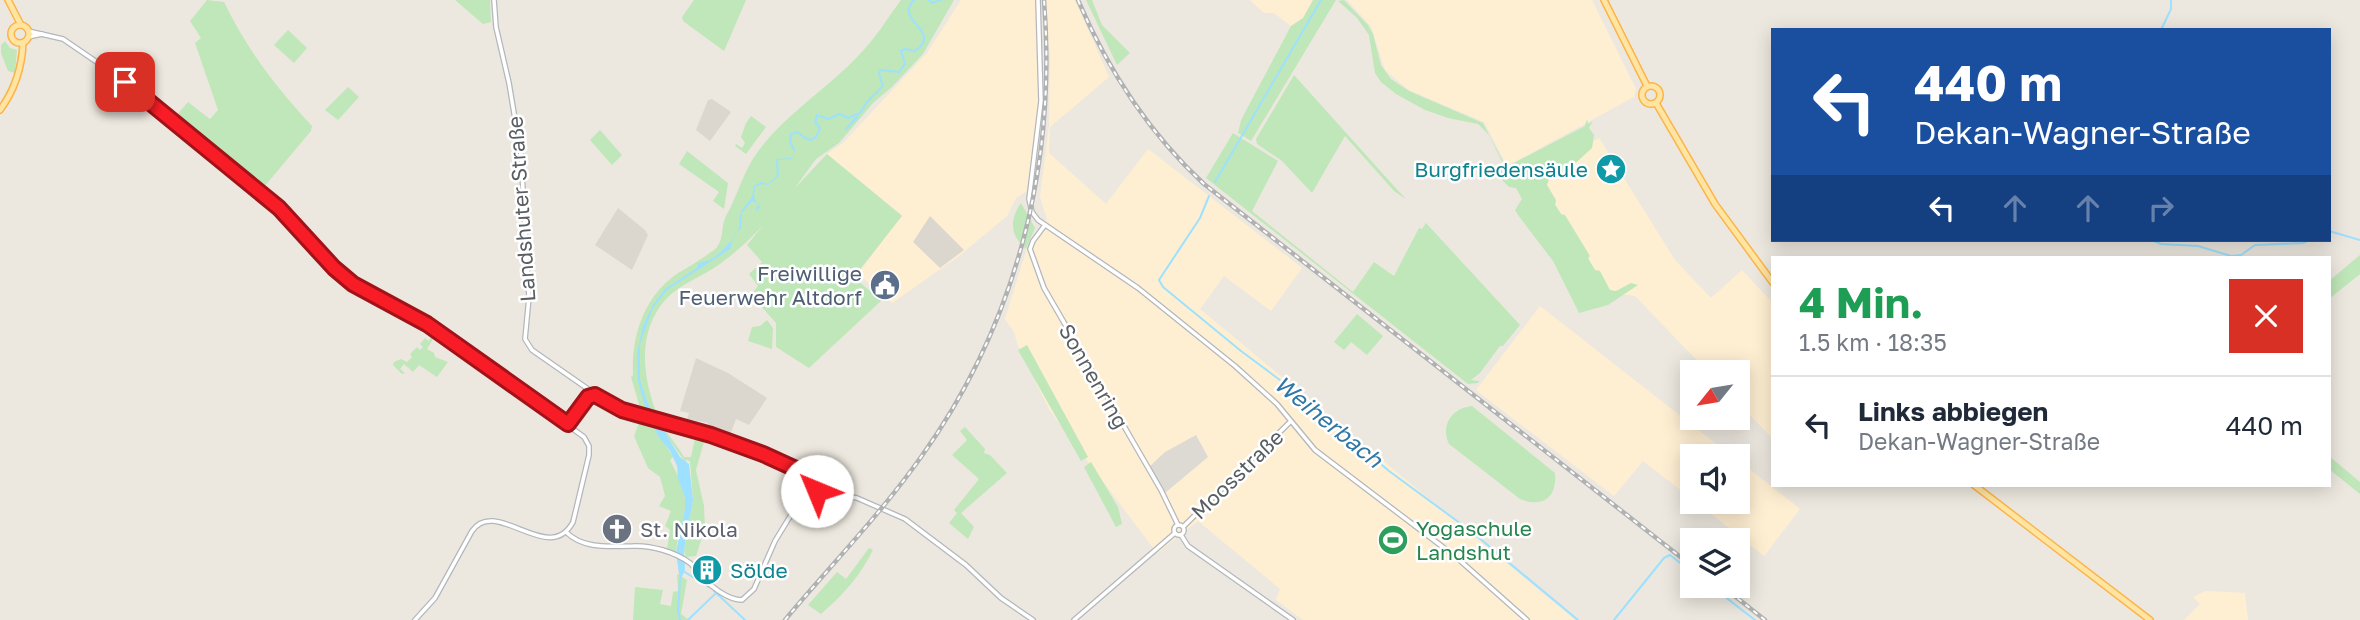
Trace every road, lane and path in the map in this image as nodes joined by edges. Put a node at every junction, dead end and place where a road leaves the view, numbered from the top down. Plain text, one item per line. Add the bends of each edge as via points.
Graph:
1 (8, 0) edge
2 (494, 0) edge
3 (1038, 0) edge
4 (1604, 0) edge
5 (18, 26) junction
6 (29, 34) junction
7 (20, 43) junction
8 (1647, 86) junction
9 (1656, 103) junction
10 (0, 110) edge
11 (1045, 225) junction
12 (1771, 280) edge
13 (591, 395) junction
14 (1290, 422) junction
15 (568, 424) junction
16 (805, 482) junction
17 (1977, 487) edge
18 (817, 491) junction
19 (802, 497) junction
20 (1178, 525) junction
21 (1183, 527) junction
22 (566, 532) junction
23 (1175, 533) junction
24 (1181, 535) junction
25 (415, 620) edge
26 (1033, 620) edge
27 (1074, 620) edge
28 (1293, 620) edge
29 (1527, 620) edge
30 (2150, 620) edge

1 - 5 main road
2 - 13 street, Landshuter Straße via 521,155 529,297 525,339 531,349
3 - 11 street via 1041,101 1029,199 1031,212
4 - 8 main road
5 - 6 main road
5 - 7 main road via 10,36
6 - 7 main road
6 - 15 street via 44,34 76,46 282,211 353,284 427,324
7 - 10 main road via 12,91
8 - 9 main road via 1644,100
8 - 9 main road via 1660,90
9 - 12 main road via 1715,204
11 - 14 street via 1138,288 1262,388
11 - 20 street, Sonnenring via 1030,249 1044,288
13 - 15 street
13 - 16 street, Landshuter Straße via 622,410 763,454 798,470
14 - 21 street, Moosstraße
14 - 29 street via 1315,450 1456,557
15 - 22 street via 584,437 589,455 573,522
16 - 18 street via 814,483
16 - 19 street via 799,489
17 - 30 main road
18 - 19 street via 810,499
18 - 26 street via 857,498 905,519
19 - 22 street via 775,541 754,589 742,600 731,598 689,562 672,554 648,547 601,547
20 - 21 street
20 - 23 street
21 - 24 street
22 - 25 street via 550,537 484,520 472,531 435,598
23 - 24 street
23 - 27 street, Moosstraße
24 - 28 street via 1188,546

